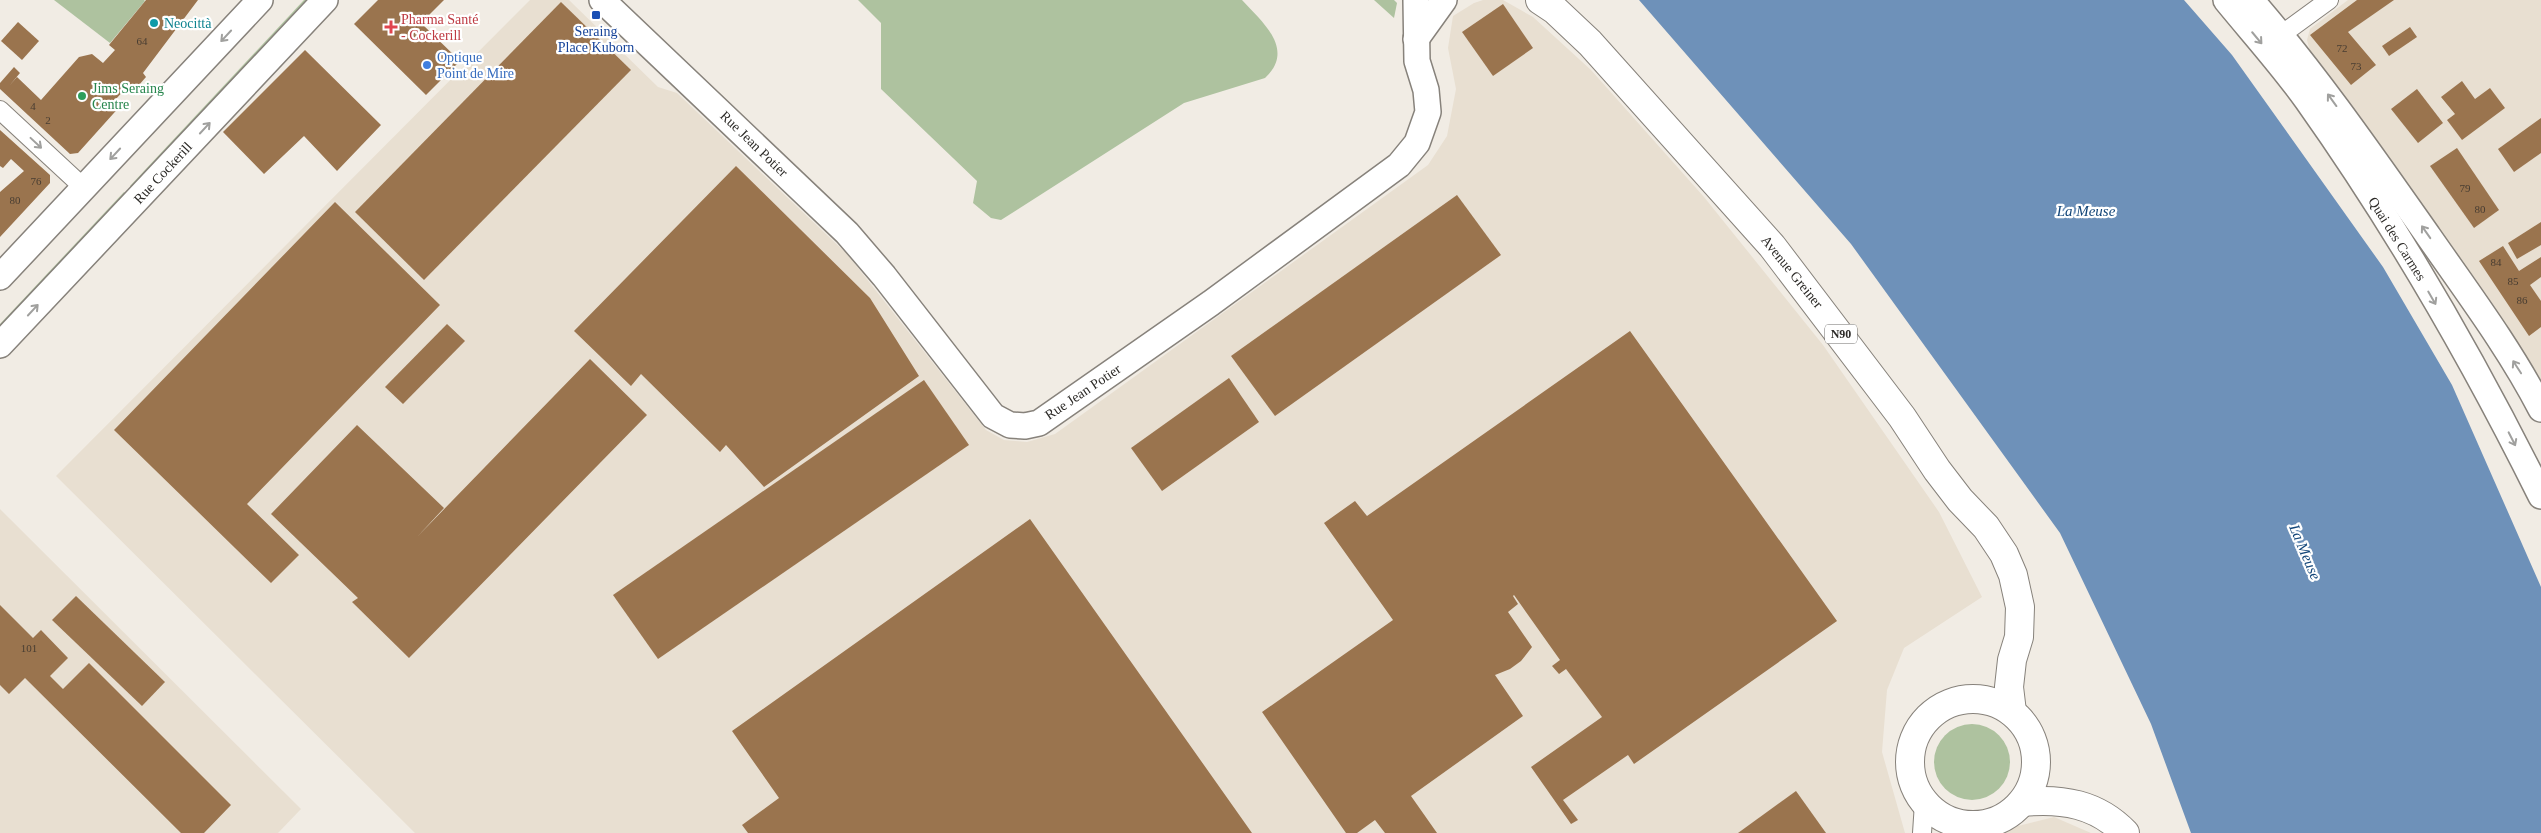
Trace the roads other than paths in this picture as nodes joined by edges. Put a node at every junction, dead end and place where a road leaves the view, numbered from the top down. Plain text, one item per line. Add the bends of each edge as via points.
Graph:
1 (260, 0) edge
2 (325, 0) edge
3 (602, 0) edge
4 (1416, 0) edge
5 (1444, 0) edge
6 (1540, 0) edge
7 (2226, 0) edge
8 (2251, 0) edge
9 (2329, 0) edge
10 (2281, 35) junction
11 (1416, 39) junction
12 (0, 110) edge
13 (83, 187) junction
14 (0, 277) edge
15 (0, 346) edge
16 (2541, 409) edge
17 (2541, 496) edge
18 (2012, 660) junction
19 (1974, 698) junction
20 (2012, 712) junction
21 (2036, 768) junction
22 (2023, 802) junction
23 (2073, 802) junction
24 (1924, 803) junction
25 (1957, 829) edge
26 (1922, 833) edge
27 (2125, 833) edge

1 -> 13 main road
15 -> 2 main road, Rue Cockerill
3 - 11 main road, Rue Jean Potier via 847,233 993,416 1010,425 1025,426 1039,423 1108,376 1399,165 1417,143 1428,112 1426,90 1417,61
4 - 11 main road, Rue Jean Potier
5 - 11 main road
6 - 18 main road, Avenue Greiner / N90 via 1590,43 1772,246 1902,417 1942,477 1986,527 2013,575 2020,607 2019,637
7 -> 17 main road, Quai des Carmes via 2306,98 2343,152 2409,257 2511,436
8 - 10 main road, Quai des Carmes
9 - 10 street
16 -> 10 main road, Quai des Carmes via 2478,308 2358,136
12 -> 13 street
13 - 14 main road
18 - 19 main road, Avenue Greiner / N90
18 - 20 main road, Avenue Greiner / N90 via 2009,687
19 - 20 main road via 2001,704
19 - 24 main road via 1952,701 1938,708 1917,732 1910,749 1909,768
20 - 21 main road via 2024,723 2031,737 2036,752
21 - 22 main road via 2032,786
21 - 23 main road
22 - 23 main road via 2046,799
22 - 25 main road via 2006,816 1985,825
23 - 27 main road via 2108,818
24 - 25 main road
24 - 26 street

